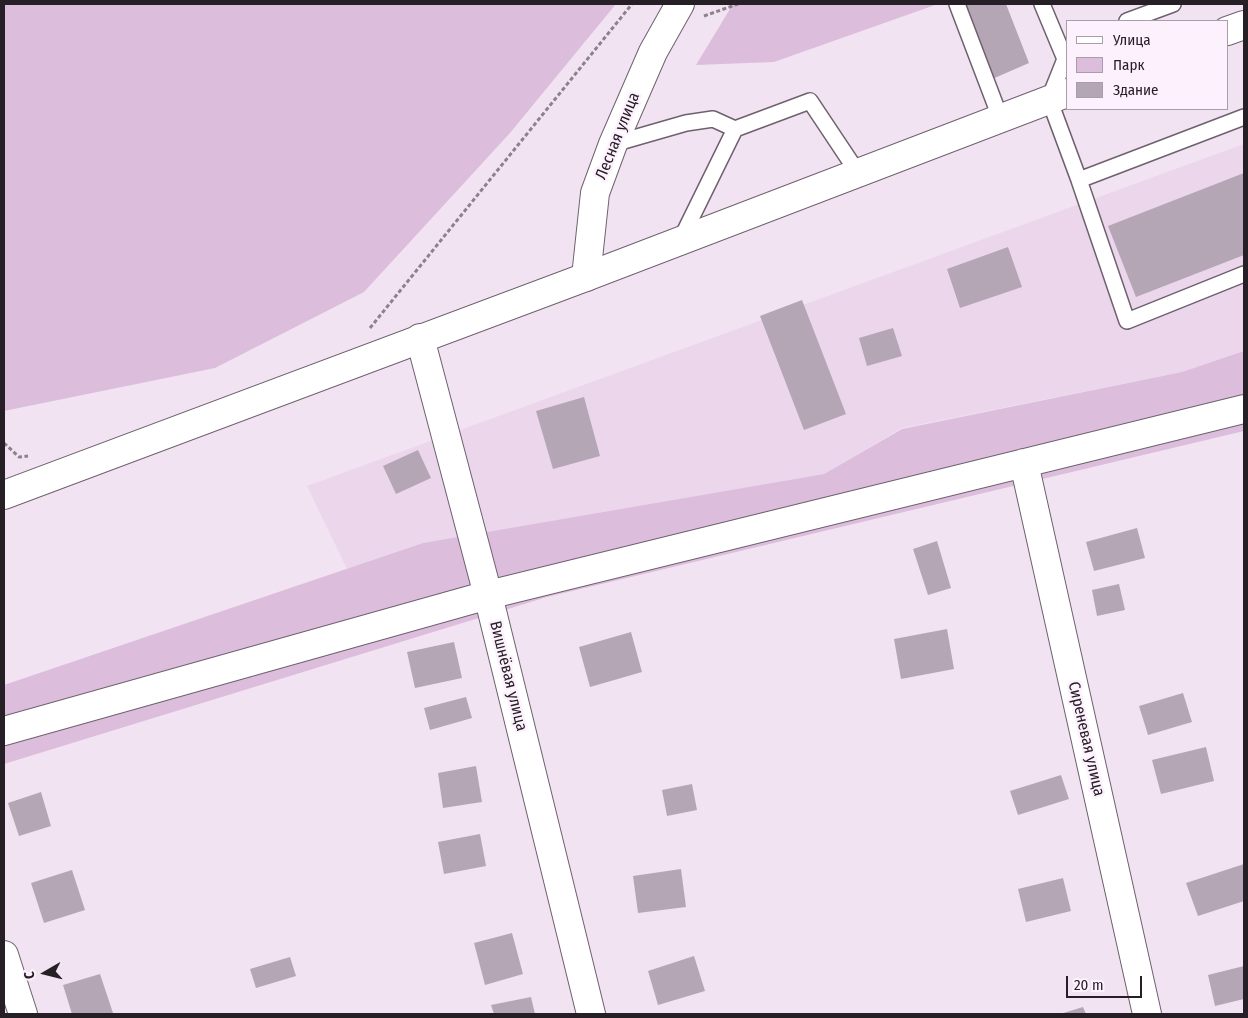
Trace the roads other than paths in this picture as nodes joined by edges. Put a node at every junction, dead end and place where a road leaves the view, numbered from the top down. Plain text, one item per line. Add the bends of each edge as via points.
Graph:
1 (680, 4) edge
2 (957, 4) edge
3 (1042, 4) edge
4 (1173, 4) edge
5 (1131, 20) edge
6 (1244, 24) edge
7 (1228, 31) edge
8 (1058, 96) edge
9 (1000, 117) junction
10 (1244, 117) edge
11 (735, 129) junction
12 (613, 144) junction
13 (858, 173) junction
14 (1079, 180) junction
15 (680, 241) junction
16 (1244, 274) edge
17 (586, 277) junction
18 (420, 338) junction
19 (1244, 409) edge
20 (1024, 464) junction
21 (4, 495) edge
22 (488, 595) junction
23 (4, 730) edge
24 (4, 955) edge
25 (23, 1014) edge
26 (591, 1014) edge
27 (1147, 1014) edge

1 - 12 street, Лесная улица via 653,52
2 - 9 lane
3 - 8 lane via 1065,59
4 - 5 lane
6 - 7 street
8 - 9 street
8 - 14 lane
9 - 13 street
10 - 14 lane
11 - 12 lane via 713,119 686,122
11 - 13 lane via 810,102
11 - 15 lane
12 - 17 street, Лесная улица via 595,193
13 - 15 street
14 - 16 lane via 1127,321
15 - 17 street
17 - 18 street
18 - 21 street
18 - 22 street, Вишнёвая улица
19 - 20 street
20 - 22 street
20 - 27 street, Сиреневая улица
22 - 23 street
22 - 26 street, Вишнёвая улица
24 - 25 street

